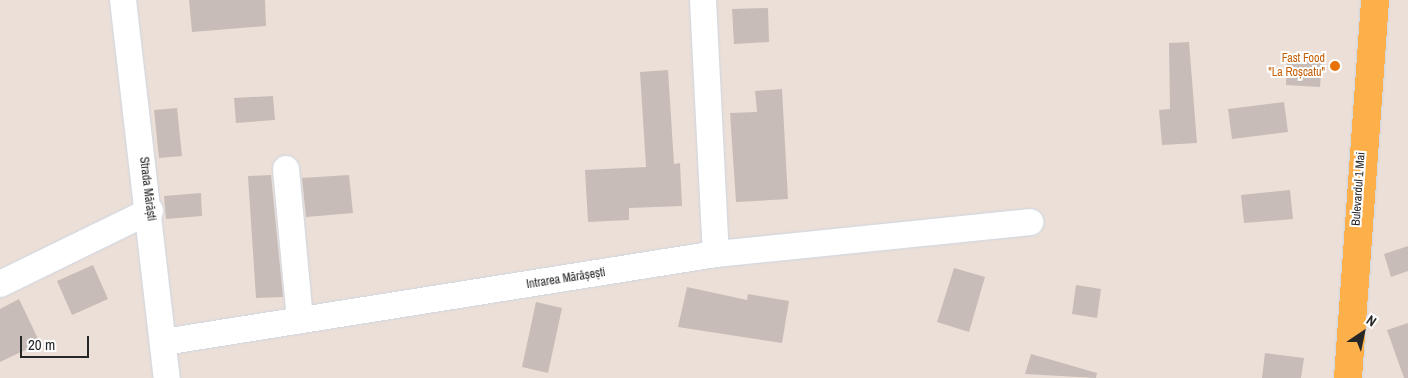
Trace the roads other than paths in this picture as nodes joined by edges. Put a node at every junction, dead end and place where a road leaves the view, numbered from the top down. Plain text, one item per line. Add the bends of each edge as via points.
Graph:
1 (123, 0) edge
2 (703, 0) edge
3 (1375, 0) edge
4 (286, 169) dead end
5 (150, 212) junction
6 (1030, 222) dead end
7 (716, 254) junction
8 (0, 284) edge
9 (300, 320) junction
10 (164, 342) junction
11 (167, 378) edge
12 (1348, 378) edge

1 - 5 street, Strada Mărăști
2 - 7 street
3 - 12 main road, Bulevardul 1 Mai
4 - 9 street
5 - 8 street
5 - 10 street, Strada Mărăști
6 - 7 street, Intrarea Mărășești
7 - 9 street, Intrarea Mărășești
9 - 10 street, Intrarea Mărășești
10 - 11 street, Strada Mărăști

